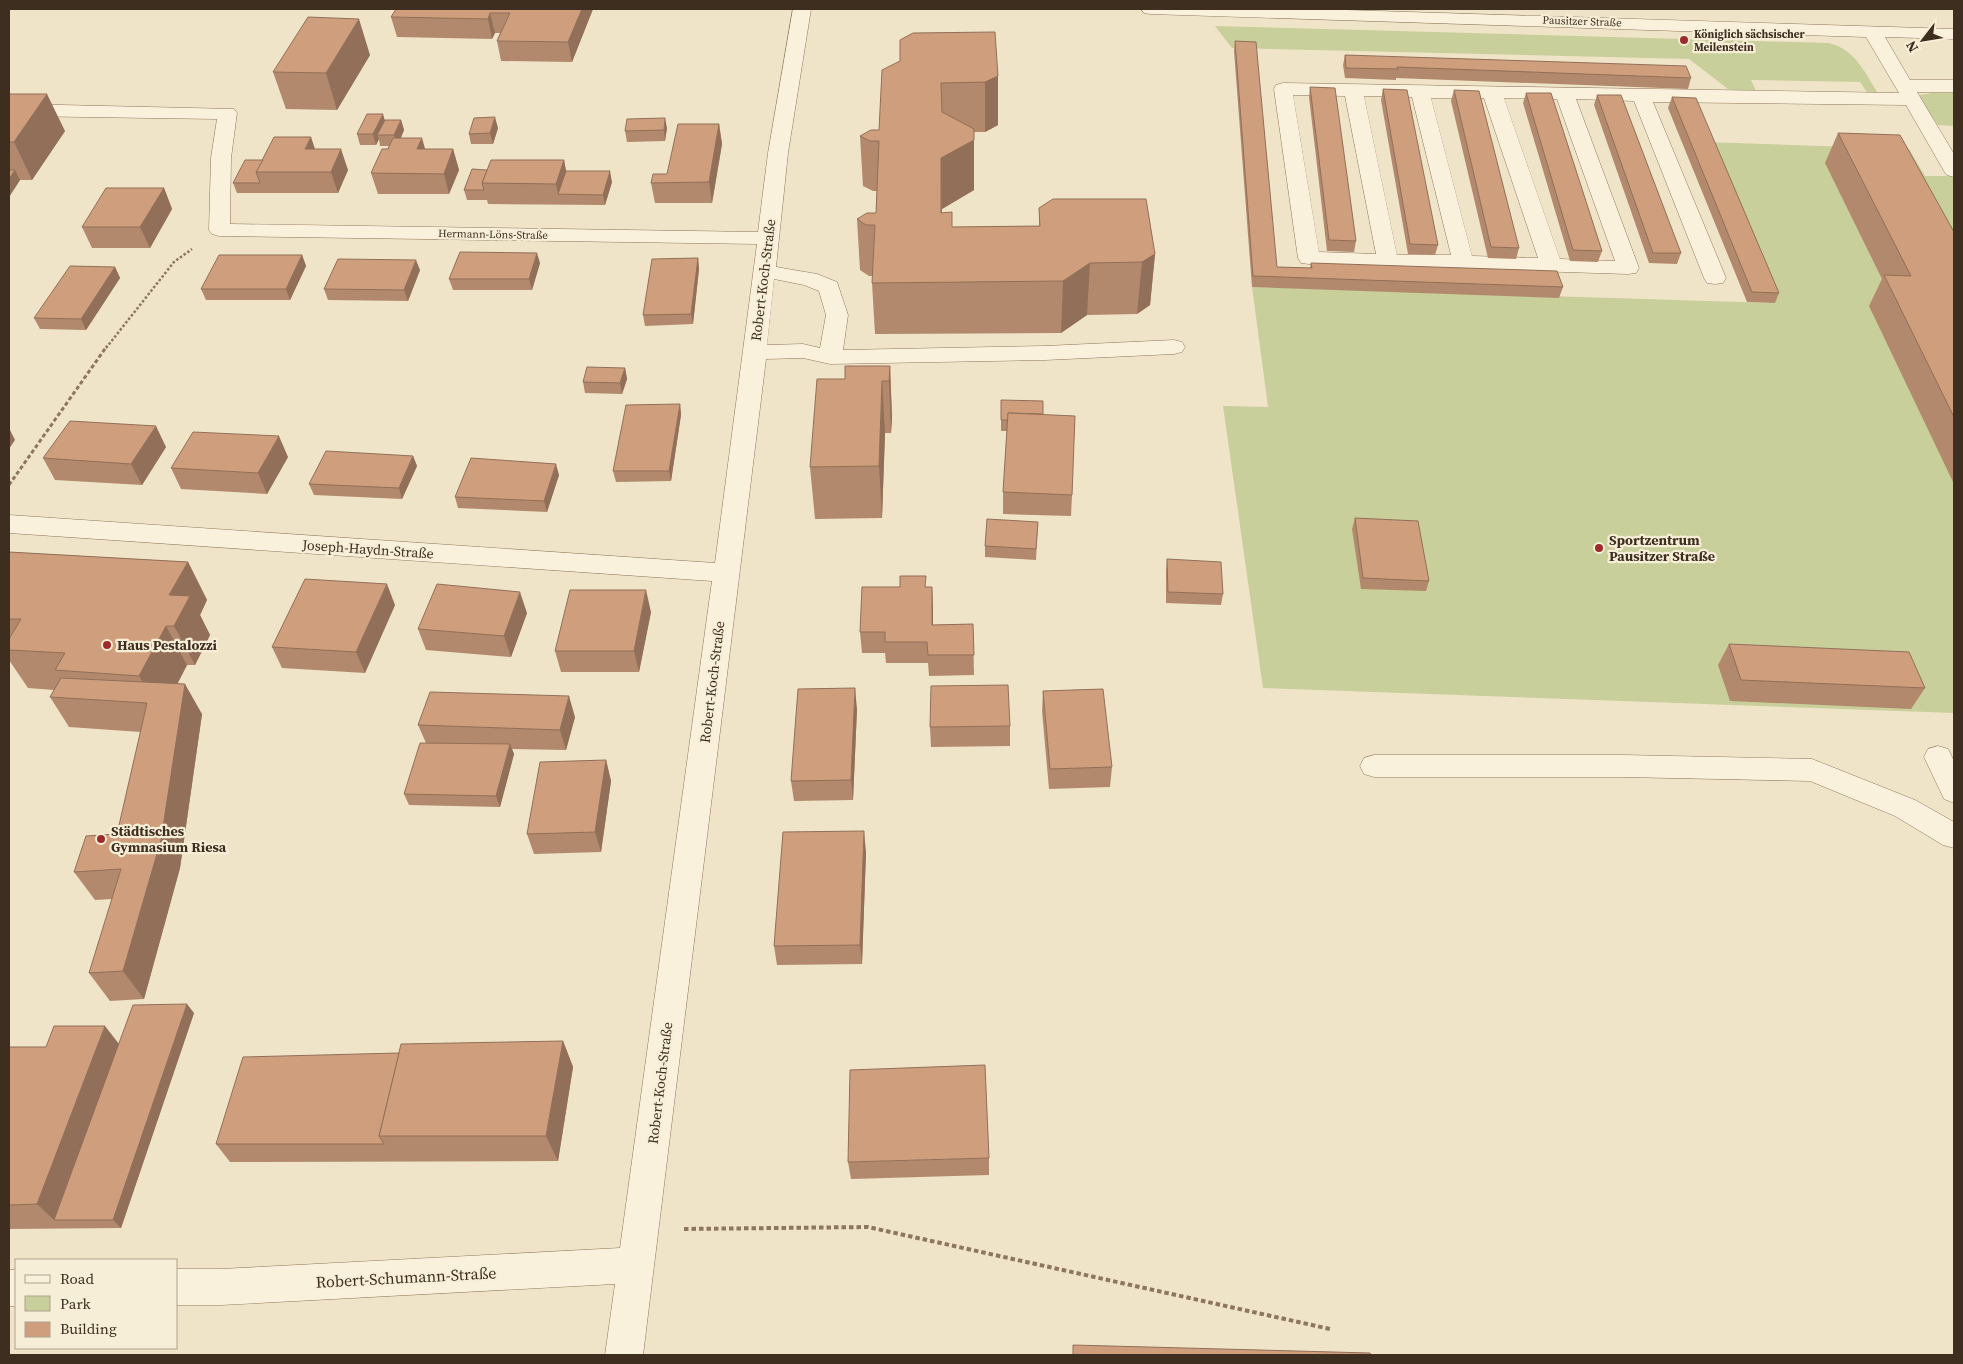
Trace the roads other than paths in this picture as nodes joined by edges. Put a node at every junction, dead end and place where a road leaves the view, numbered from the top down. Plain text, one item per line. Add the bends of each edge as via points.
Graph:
1 (802, 9) edge
2 (1150, 9) edge
3 (1726, 9) edge
4 (1734, 25) junction
5 (1872, 31) junction
6 (1954, 34) edge
7 (1954, 86) edge
8 (1353, 90) junction
9 (1420, 92) junction
10 (1492, 92) junction
11 (1909, 92) junction
12 (1564, 93) junction
13 (1641, 96) junction
14 (13, 110) edge
15 (1954, 171) edge
16 (768, 238) junction
17 (1388, 262) junction
18 (1463, 262) junction
19 (1551, 266) junction
20 (763, 271) junction
21 (1715, 278) dead end
22 (1174, 347) dead end
23 (755, 352) junction
24 (830, 357) junction
25 (9, 524) edge
26 (726, 573) junction
27 (1938, 757) dead end
28 (1374, 766) dead end
29 (1954, 791) edge
30 (1954, 836) edge
31 (636, 1265) junction
32 (178, 1287) edge
33 (624, 1355) edge

1 - 16 street, Robert-Koch-Straße via 778,153
2 - 4 street, Pausitzer Straße
3 - 4 street
4 - 5 street, Pausitzer Straße
5 - 6 street, Pausitzer Straße
5 - 11 street
7 - 11 street
8 - 9 street
8 - 17 street
8 - 17 street via 1283,89 1309,258
9 - 10 street
9 - 18 street
10 - 12 street
10 - 19 street
11 - 13 street
11 - 15 street
12 - 13 street
12 - 19 street via 1628,268
13 - 21 street
14 - 16 street, Hermann-Löns-Straße via 227,113 220,158 219,230
16 - 20 street, Robert-Koch-Straße
17 - 18 street
18 - 19 street
20 - 23 street, Robert-Koch-Straße
20 - 24 street via 809,279 829,288 837,315
22 - 24 street via 1110,352
23 - 24 street via 803,351
23 - 26 street, Robert-Koch-Straße
25 - 26 street, Joseph-Haydn-Straße
26 - 31 street, Robert-Koch-Straße
27 - 29 street
28 - 30 street via 1812,770 1905,808
31 - 32 street, Robert-Schumann-Straße
31 - 33 street, Robert-Koch-Straße

